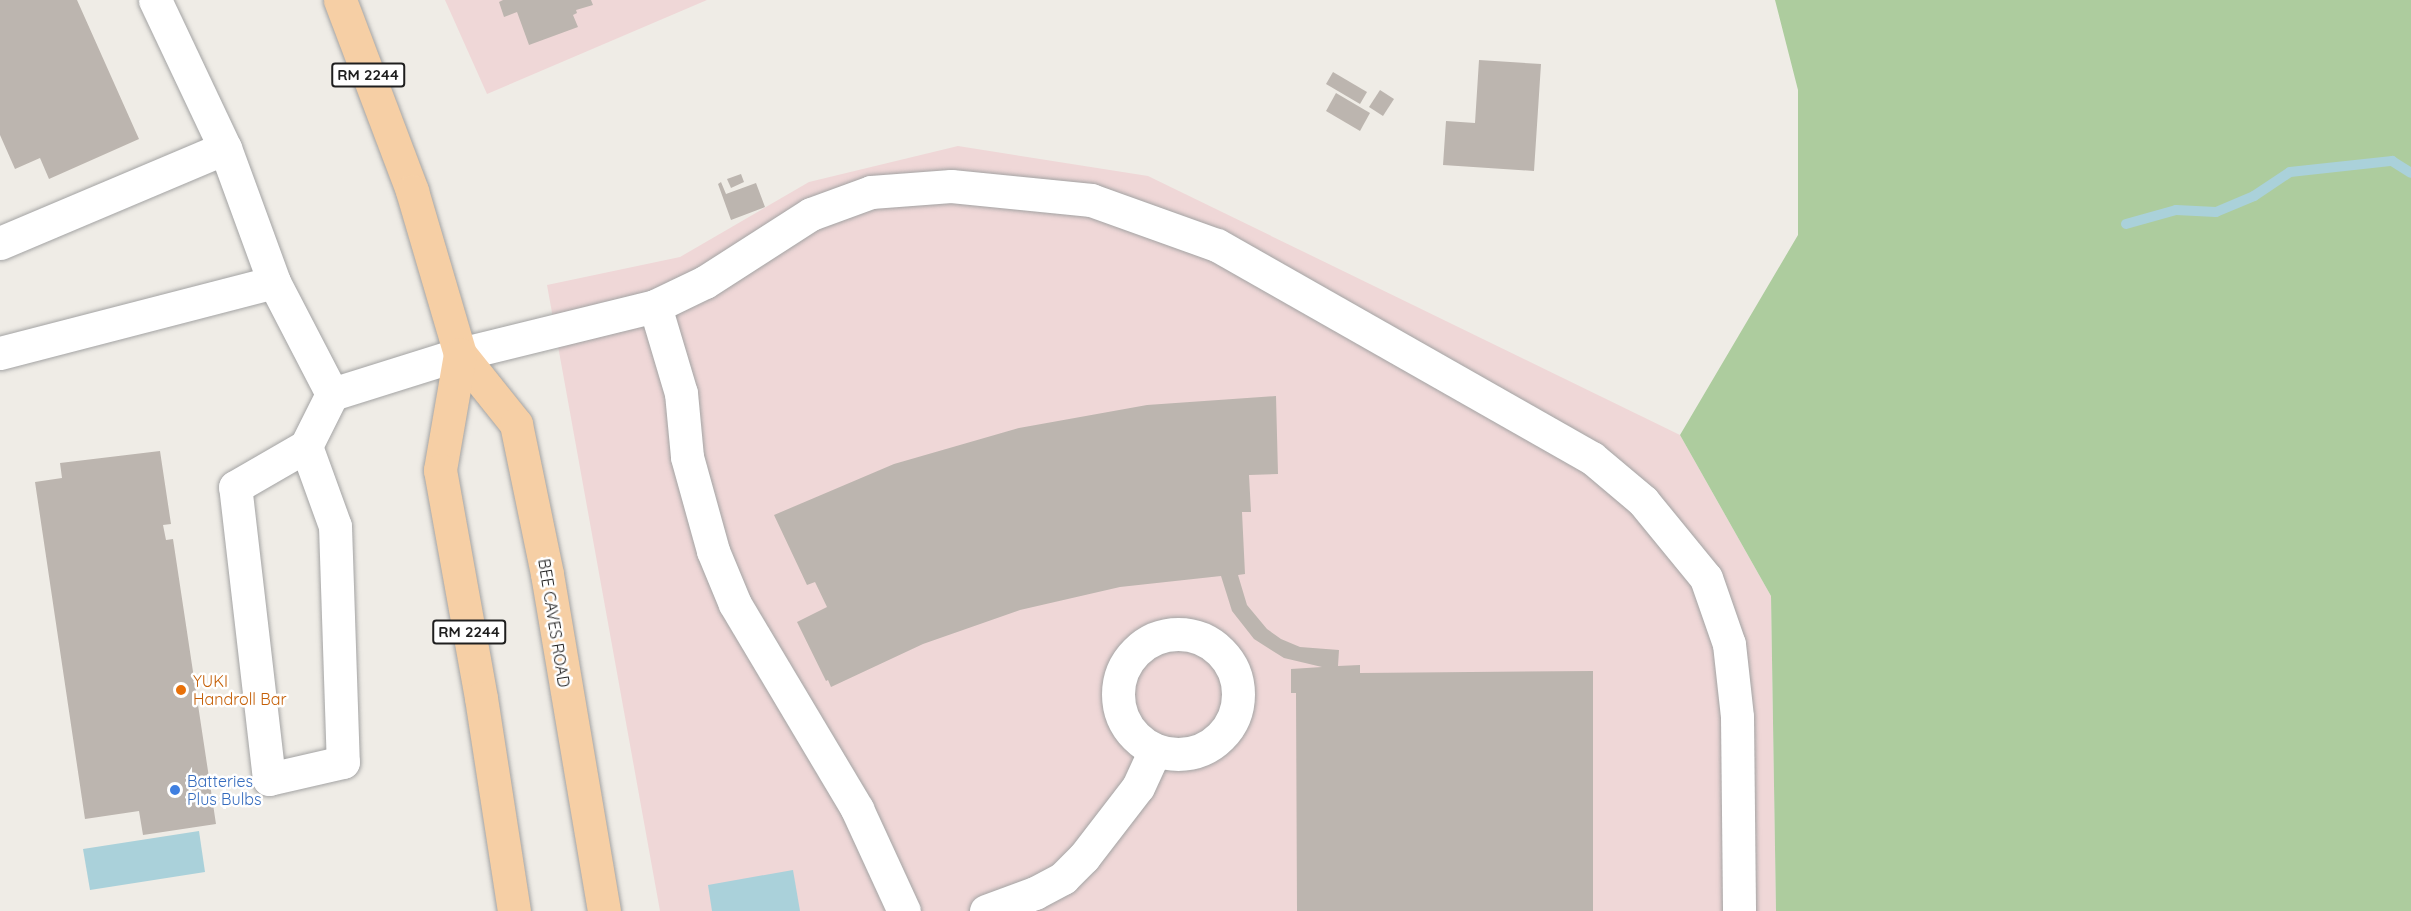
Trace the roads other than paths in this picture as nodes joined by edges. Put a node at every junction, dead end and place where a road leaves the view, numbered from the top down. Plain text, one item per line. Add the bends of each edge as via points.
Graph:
1 (155, 0) edge
2 (340, 0) edge
3 (225, 148) junction
4 (0, 243) edge
5 (274, 282) junction
6 (655, 306) junction
7 (0, 353) edge
8 (460, 354) junction
9 (332, 394) junction
10 (306, 446) junction
11 (1155, 750) dead end
12 (514, 911) edge
13 (604, 911) edge
14 (904, 911) edge
15 (986, 911) edge
16 (1739, 911) edge

1 - 3 lane
2 - 8 main road, BEE CAVES ROAD / RM 2244 via 412,191
3 - 4 lane
3 - 5 lane
5 - 7 lane
5 - 9 lane
6 - 8 lane
6 - 14 lane via 681,393 687,457 713,551 735,604 857,808
6 - 16 lane via 705,282 811,214 871,192 951,186 1091,200 1217,245 1592,458 1643,501 1706,578 1729,644 1737,717
8 - 9 lane
8 - 12 main road, BEE CAVES ROAD / RM 2244 via 440,470
8 - 13 main road, BEE CAVES ROAD / RM 2244 via 516,424 548,574
9 - 10 lane
10 - 10 lane via 235,487 269,779 343,762 335,526
11 - 15 lane via 1138,787 1064,878

